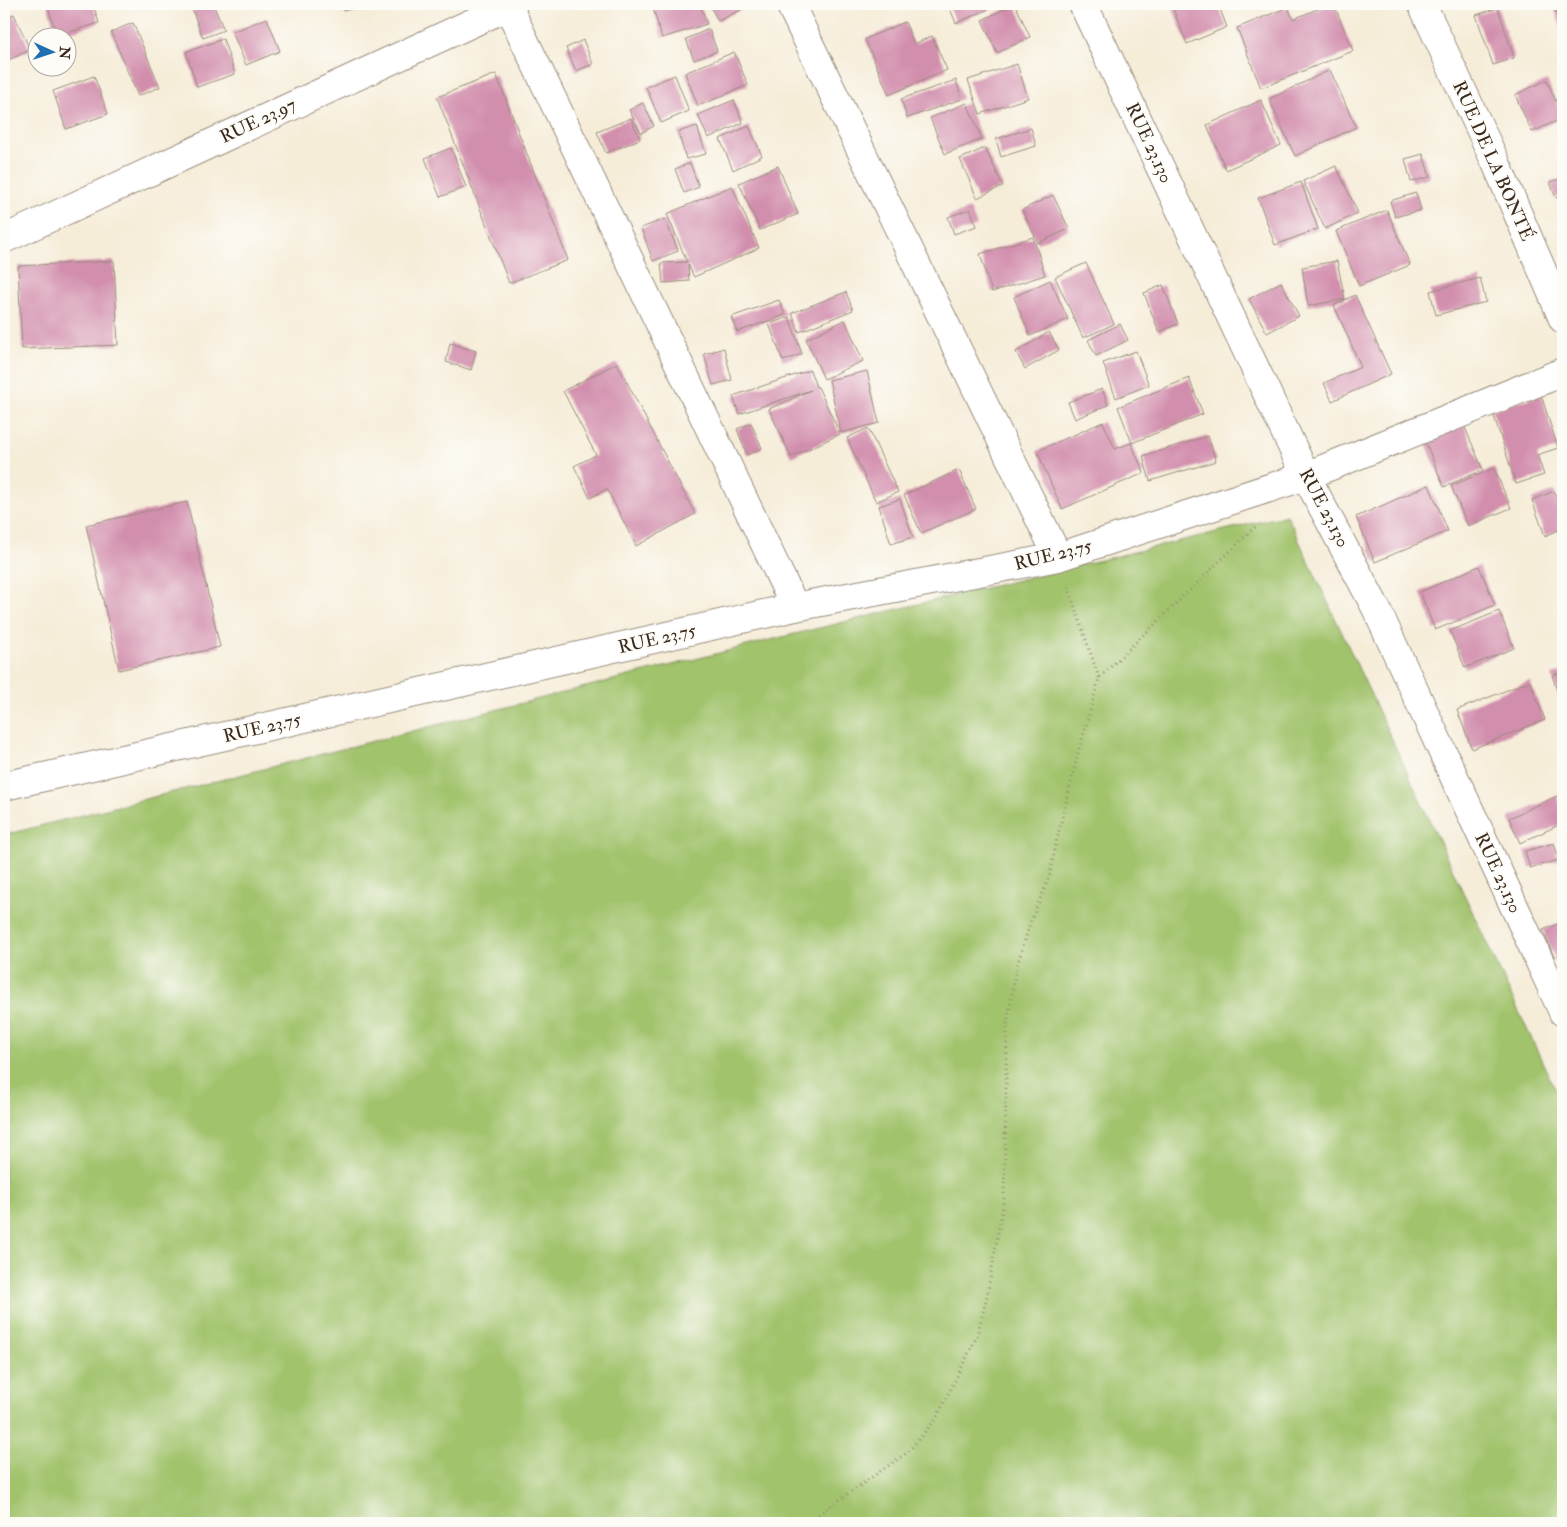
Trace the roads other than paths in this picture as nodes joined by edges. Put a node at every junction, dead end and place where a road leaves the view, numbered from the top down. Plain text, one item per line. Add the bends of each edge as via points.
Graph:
1 (510, 4) edge
2 (790, 4) edge
3 (1083, 4) edge
4 (1422, 4) edge
5 (4, 239) edge
6 (1563, 320) edge
7 (1563, 372) edge
8 (1306, 476) junction
9 (1058, 557) junction
10 (795, 608) junction
11 (4, 786) edge
12 (1563, 1012) edge

1 - 5 street, RUE 23.97
1 - 10 street
2 - 9 street
3 - 8 street, RUE 23.130
4 - 6 street, RUE DE LA BONTÉ via 1496,163
7 - 8 street, RUE 23.75
8 - 9 street, RUE 23.75
8 - 12 street, RUE 23.130 via 1376,608
9 - 10 street, RUE 23.75
10 - 11 street, RUE 23.75

